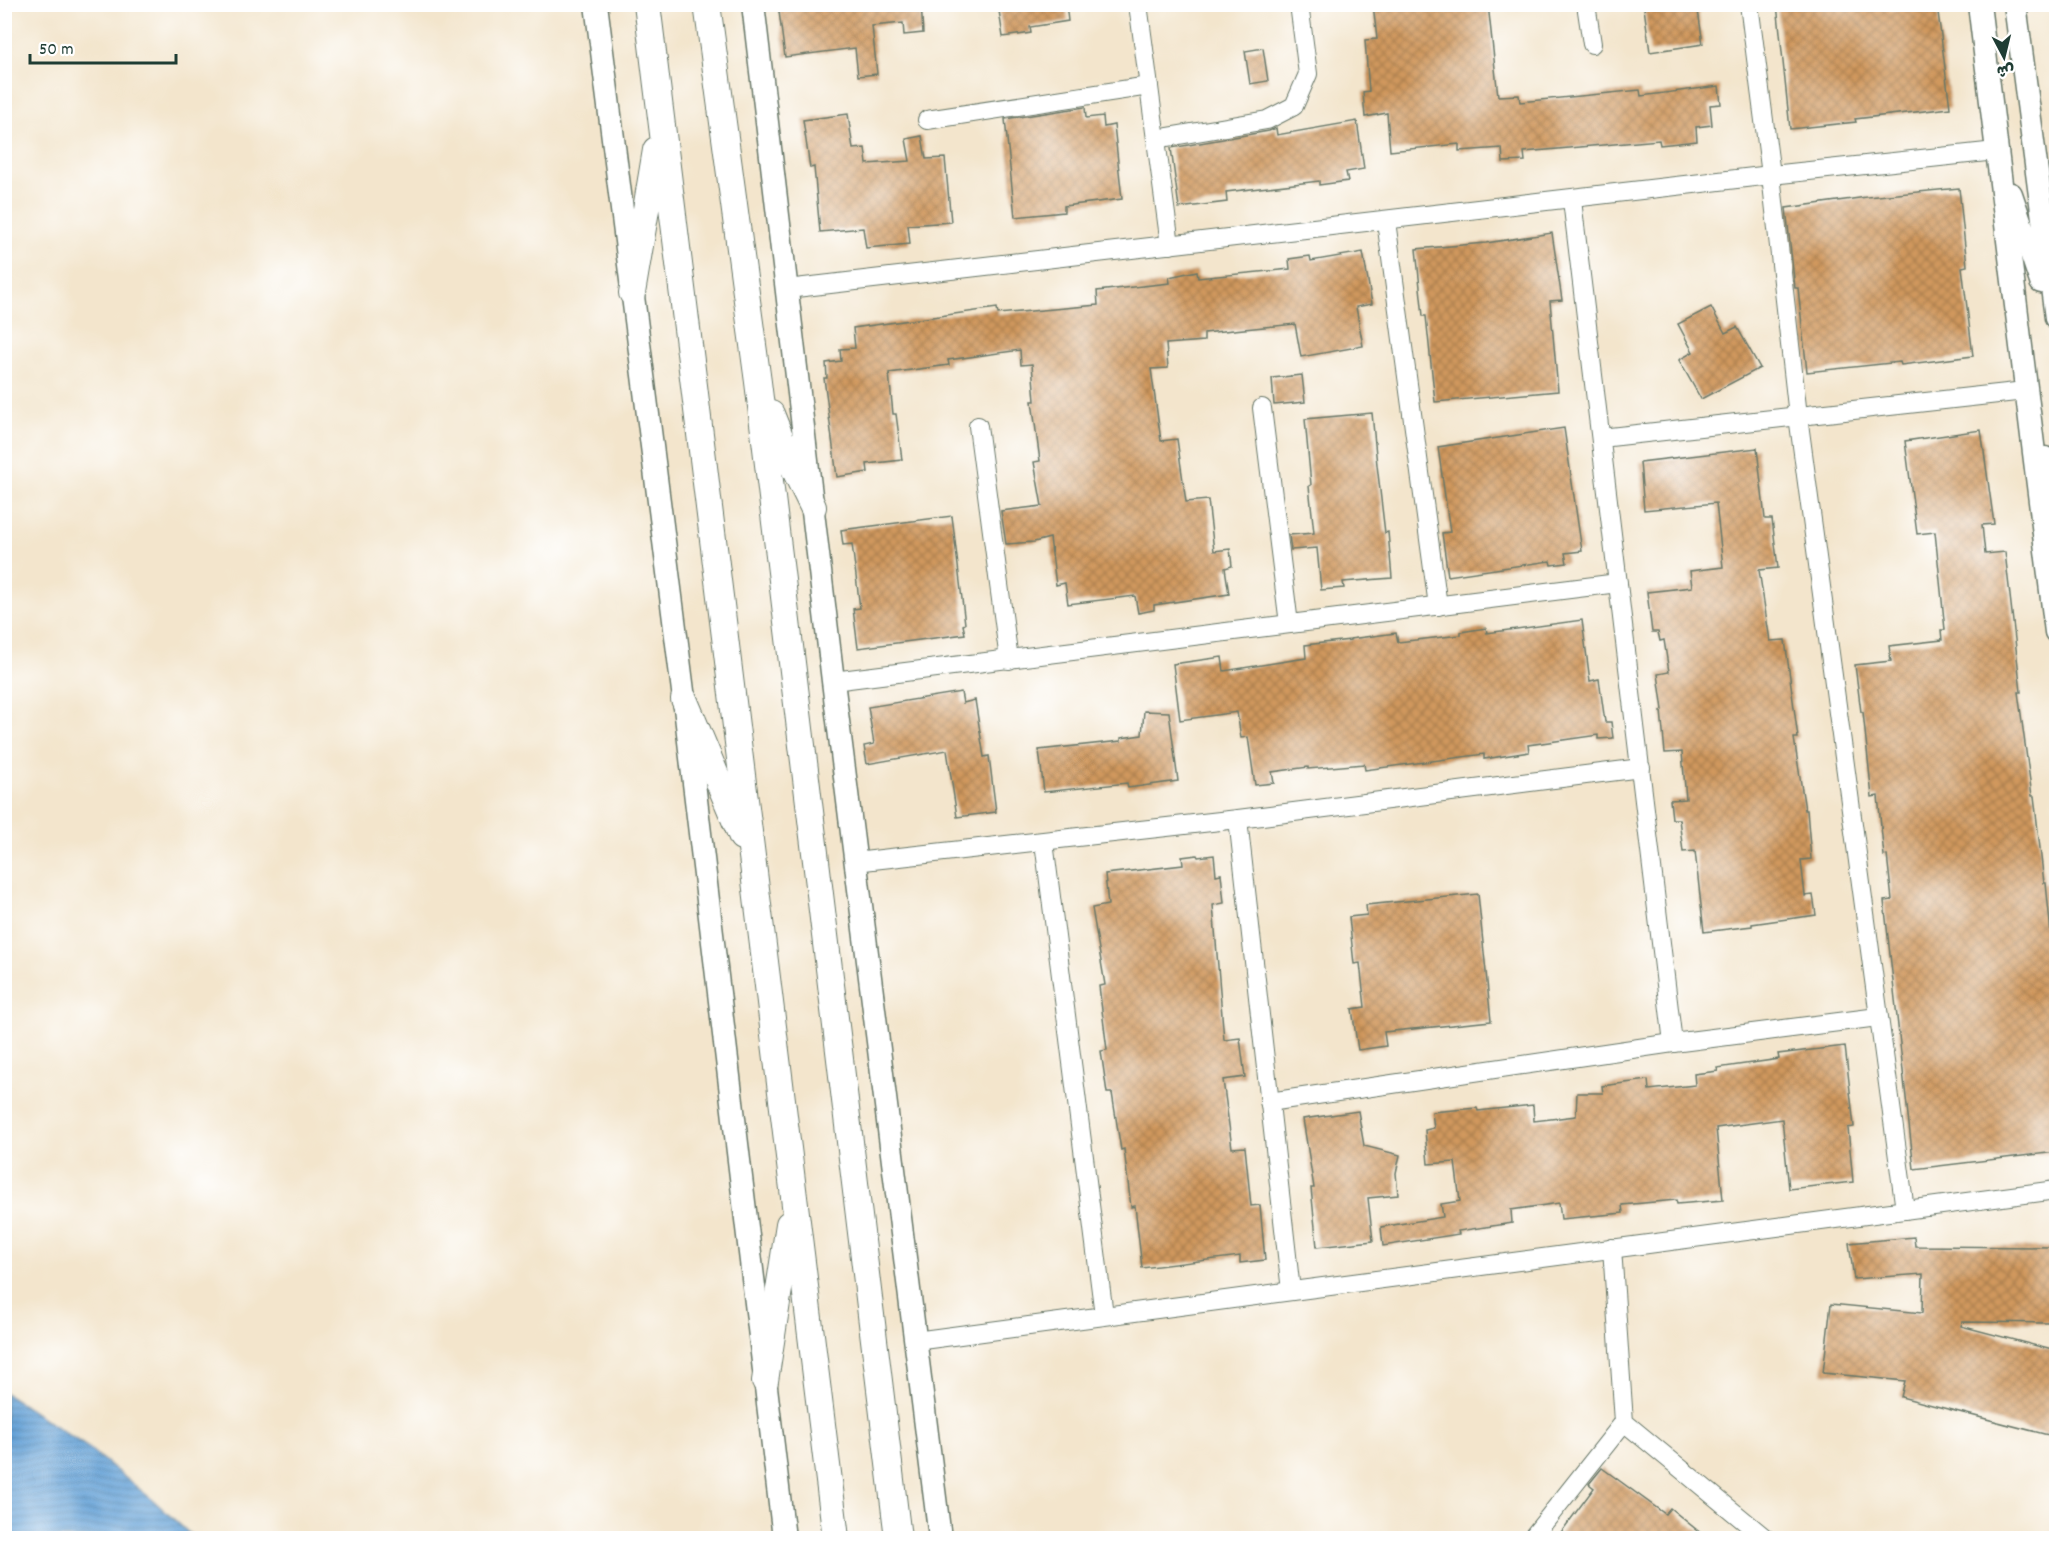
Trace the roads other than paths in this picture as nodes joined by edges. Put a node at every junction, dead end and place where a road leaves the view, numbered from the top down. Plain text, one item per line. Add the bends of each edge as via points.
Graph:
1 (596, 4) edge
2 (647, 4) edge
3 (707, 4) edge
4 (753, 4) edge
5 (1138, 4) edge
6 (1299, 4) edge
7 (1586, 4) edge
8 (1749, 4) edge
9 (1979, 4) edge
10 (2015, 4) edge
11 (1592, 44) dead end
12 (1149, 87) junction
13 (927, 120) dead end
14 (660, 123) junction
15 (1156, 139) junction
16 (1996, 151) junction
17 (1771, 175) junction
18 (1572, 200) junction
19 (1386, 221) junction
20 (1170, 245) junction
21 (787, 290) junction
22 (632, 293) junction
23 (2056, 318) edge
24 (2056, 326) edge
25 (758, 382) junction
26 (2025, 390) junction
27 (1262, 408) dead end
28 (1798, 416) junction
29 (978, 426) dead end
30 (1601, 438) junction
31 (2056, 497) edge
32 (813, 507) junction
33 (1618, 583) junction
34 (1438, 606) junction
35 (1289, 624) junction
36 (2056, 632) edge
37 (1009, 660) junction
38 (833, 681) junction
39 (684, 699) junction
40 (1641, 768) junction
41 (1238, 819) junction
42 (1044, 842) junction
43 (855, 862) junction
44 (754, 866) junction
45 (1878, 1017) junction
46 (1673, 1043) junction
47 (1269, 1102) junction
48 (2056, 1190) edge
49 (794, 1194) junction
50 (1905, 1210) junction
51 (1612, 1248) junction
52 (1291, 1291) junction
53 (1104, 1316) junction
54 (915, 1341) junction
55 (765, 1381) junction
56 (1624, 1422) junction
57 (1765, 1538) edge
58 (784, 1539) edge
59 (836, 1539) edge
60 (898, 1539) edge
61 (940, 1539) edge
62 (1532, 1539) edge

1 - 22 street
2 - 14 main road
3 - 25 main road
4 - 21 street
5 - 12 street
6 - 15 street via 1308,74 1294,106 1268,120
7 - 11 street
8 - 17 street
9 - 16 street
10 - 23 street
12 - 13 street
12 - 15 street
14 - 22 main road
14 - 44 main road
15 - 20 street
16 - 17 street
16 - 24 street
16 - 26 street
17 - 18 street
17 - 28 street
18 - 19 street
18 - 30 street
19 - 20 street
19 - 34 street
20 - 21 street
21 - 32 street
22 - 39 street
25 - 32 main road
25 - 60 main road
26 - 28 street
26 - 31 street
26 - 36 street
27 - 35 street
28 - 30 street
28 - 45 street
29 - 37 street
30 - 33 street
32 - 38 street
33 - 34 street
33 - 40 street
34 - 35 street
35 - 37 street
37 - 38 street
38 - 43 street
39 - 44 main road
39 - 55 street
40 - 41 street
40 - 46 street
41 - 42 street
41 - 47 street
42 - 43 street
42 - 53 street
43 - 54 street
44 - 49 main road
45 - 46 street
45 - 50 street
46 - 47 street
47 - 52 street
48 - 50 street
49 - 55 main road
49 - 59 main road
50 - 51 street
51 - 52 street
51 - 56 street
52 - 53 street
53 - 54 street
54 - 61 street
55 - 58 street
56 - 57 street
56 - 62 street

